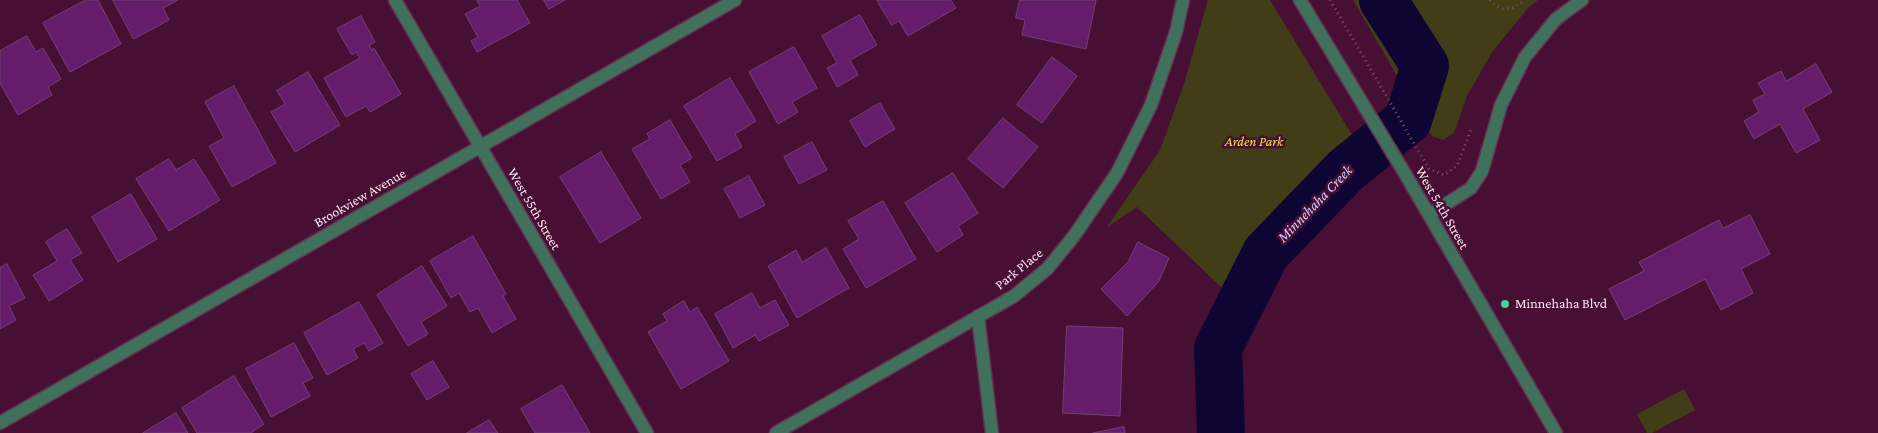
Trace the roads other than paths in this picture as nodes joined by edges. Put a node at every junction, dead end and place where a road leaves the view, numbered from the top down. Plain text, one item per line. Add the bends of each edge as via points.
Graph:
1 (396, 0) edge
2 (735, 0) edge
3 (1183, 0) edge
4 (1300, 0) edge
5 (1582, 0) edge
6 (480, 146) junction
7 (1429, 215) junction
8 (978, 316) junction
9 (0, 424) edge
10 (646, 433) edge
11 (776, 433) edge
12 (992, 433) edge
13 (1556, 433) edge

1 - 6 street, West 55th Street
2 - 6 street, Brookview Avenue
3 - 8 street, Park Place via 1176,32 1151,105 1117,173 1047,269 1014,296
4 - 7 street, West 54th Street
5 - 7 street via 1556,19 1525,57 1501,105 1482,171 1471,188
6 - 9 street, Brookview Avenue
6 - 10 street, West 55th Street
7 - 13 street, West 54th Street
8 - 11 street, Park Place
8 - 12 street

